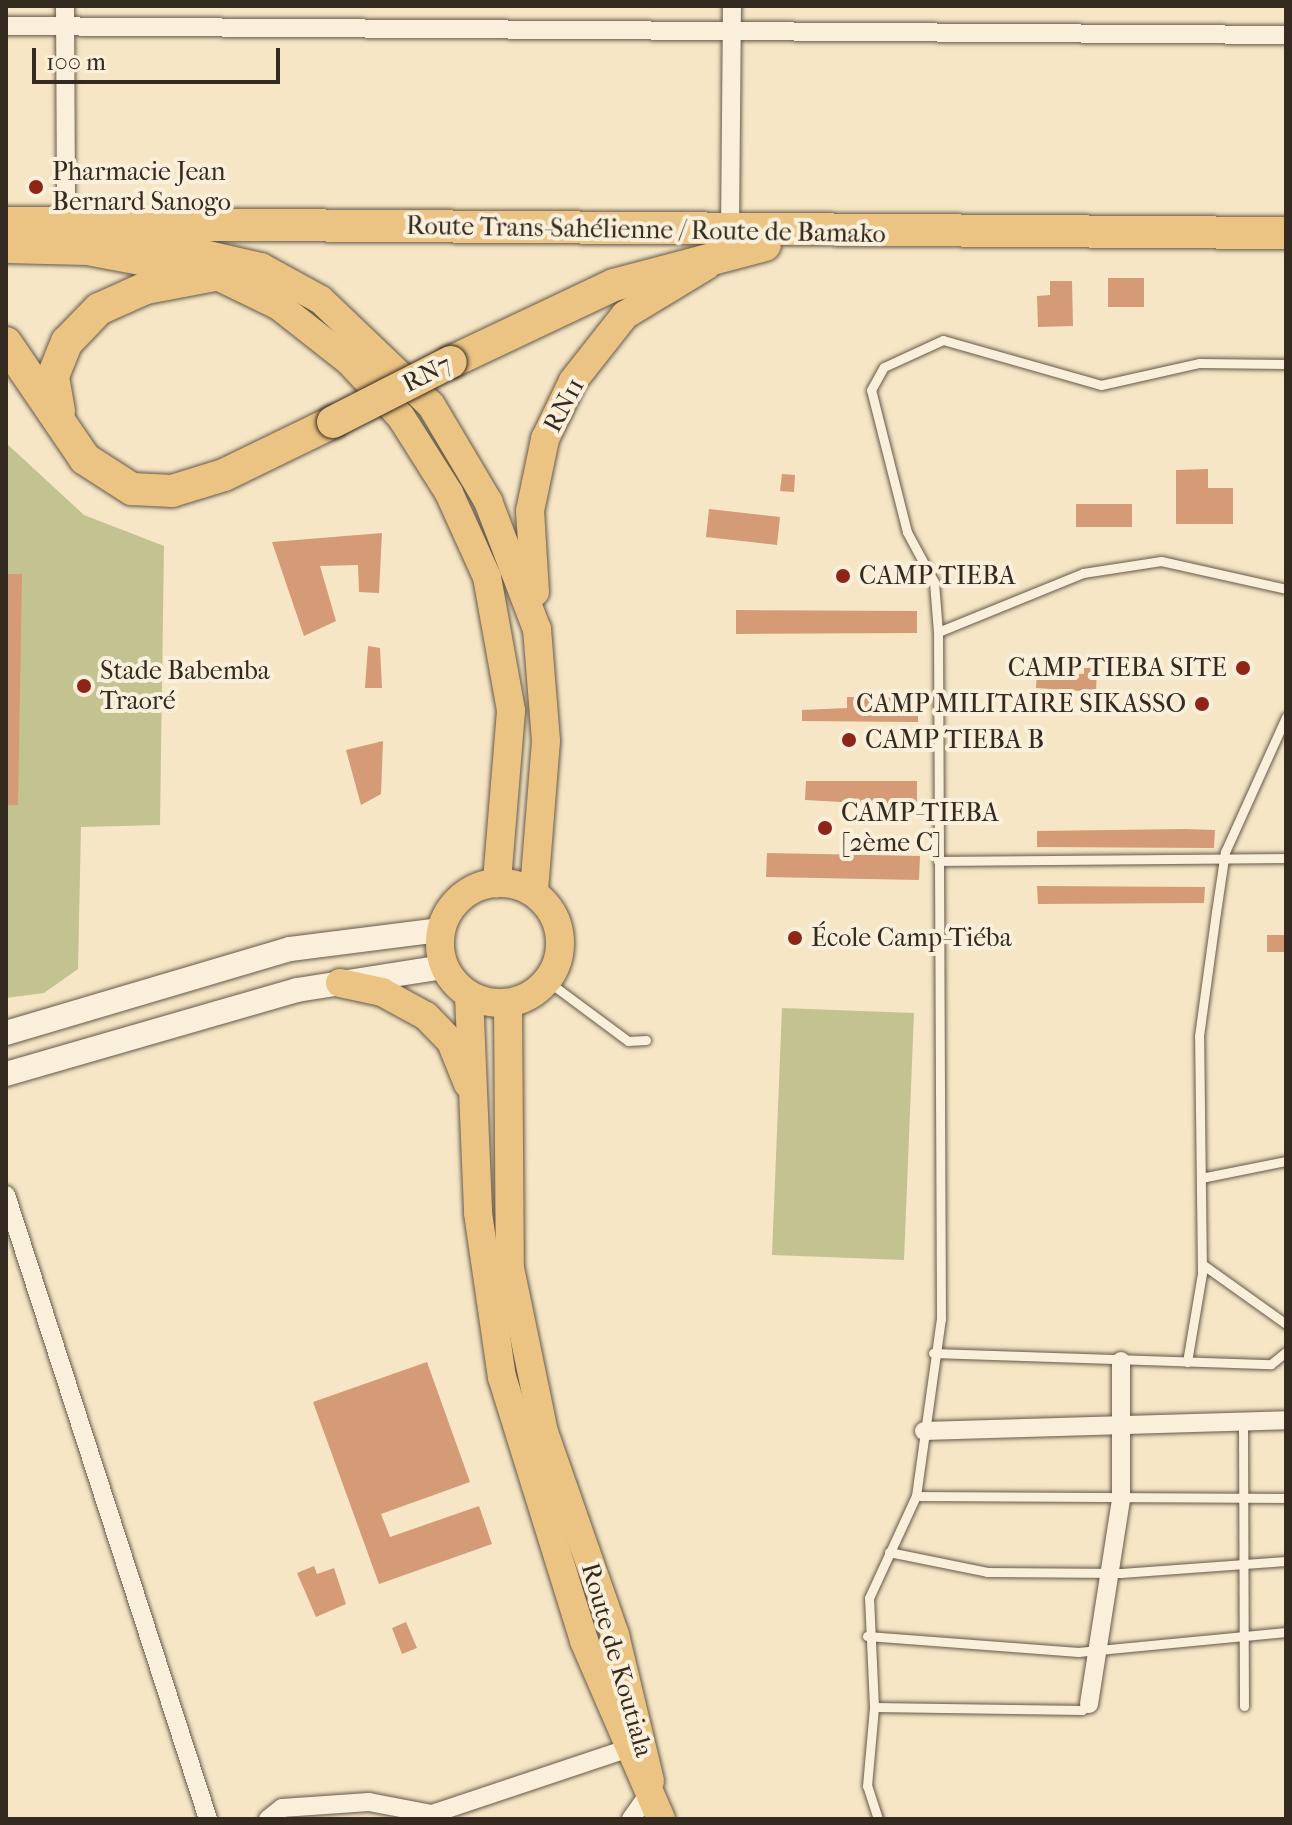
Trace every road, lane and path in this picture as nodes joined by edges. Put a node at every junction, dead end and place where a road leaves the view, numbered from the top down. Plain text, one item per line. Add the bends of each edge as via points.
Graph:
1 (65, 6) edge
2 (732, 6) edge
3 (6, 26) edge
4 (64, 26) junction
5 (731, 30) junction
6 (1286, 35) edge
7 (6, 223) edge
8 (66, 223) junction
9 (819, 233) joint
10 (1286, 233) edge
11 (729, 242) junction
12 (6, 249) edge
13 (215, 275) junction
14 (6, 343) edge
15 (1286, 364) edge
16 (61, 426) junction
17 (1286, 589) edge
18 (537, 629) junction
19 (938, 632) junction
20 (1286, 717) edge
21 (1224, 858) junction
22 (1286, 858) edge
23 (938, 861) junction
24 (497, 883) junction
25 (534, 889) junction
26 (441, 930) junction
27 (444, 967) junction
28 (221, 969) junction
29 (546, 980) junction
30 (340, 983) junction
31 (469, 995) junction
32 (508, 1003) junction
33 (230, 1008) junction
34 (6, 1033) edge
35 (646, 1040) dead end
36 (6, 1074) edge
37 (476, 1156) junction
38 (1286, 1161) edge
39 (1201, 1178) junction
40 (6, 1195) edge
41 (1202, 1264) junction
42 (1286, 1324) edge
43 (1286, 1352) edge
44 (933, 1353) junction
45 (1121, 1361) junction
46 (1187, 1362) junction
47 (1286, 1420) edge
48 (1243, 1423) junction
49 (1121, 1426) junction
50 (924, 1431) junction
51 (916, 1496) junction
52 (1286, 1498) edge
53 (1121, 1499) junction
54 (1243, 1499) junction
55 (889, 1552) junction
56 (1286, 1561) edge
57 (1243, 1564) junction
58 (1112, 1573) junction
59 (1286, 1632) edge
60 (867, 1636) junction
61 (1244, 1637) junction
62 (1099, 1646) junction
63 (1089, 1704) joint
64 (1244, 1706) dead end
65 (874, 1707) junction
66 (626, 1749) junction
67 (651, 1790) junction
68 (432, 1817) edge
69 (208, 1819) edge
70 (268, 1819) edge
71 (631, 1819) edge
72 (661, 1819) edge
73 (878, 1819) edge

1 - 4 street
2 - 5 street
3 - 4 street
4 - 5 street
4 - 8 street
5 - 6 street
5 - 11 street
7 - 8 highway, Route Trans-Sahélienne / Route de Bamako
8 - 11 highway, Route Trans-Sahélienne / Route de Bamako
8 - 18 main road, RN11 via 261,267 321,300 377,347 431,405 488,501
9 - 10 highway, Route Trans-Sahélienne / Route de Bamako
9 - 11 highway, RN7
11 - 16 highway, RN7, bridge via 614,285 333,422 172,491 114,481
11 - 18 main road, RN11 / RN11 via 625,315 573,381 545,439 530,511
12 - 13 main road via 87,251
13 - 16 highway via 146,288 99,309 67,342 53,376
13 - 24 main road via 279,306 349,361 401,417 449,493 487,577 511,711
14 - 16 highway, RN7
15 - 19 lane via 1199,363 1101,385 943,340 884,367 871,390 907,532 934,582
17 - 19 lane via 1161,561 1083,573
18 - 25 main road, RN11 via 546,741
19 - 23 lane
20 - 21 lane
21 - 22 lane
21 - 23 lane
21 - 39 lane via 1199,1036
23 - 44 lane via 941,1319
24 - 25 main road
24 - 26 main road via 460,898
25 - 29 main road via 558,929 560,949
26 - 27 main road
26 - 28 street via 290,949
27 - 30 street
27 - 31 main road
28 - 33 street
28 - 34 street
29 - 32 main road
29 - 35 lane via 628,1041
30 - 33 street
30 - 37 main road via 398,998 451,1042 468,1079
31 - 32 main road
31 - 37 main road, Route de Koutiala
32 - 67 main road, Route de Koutiala via 505,1189 513,1283 544,1432 615,1635 647,1748
33 - 36 street
37 - 66 main road, Route de Koutiala via 486,1295 525,1468
38 - 39 lane
39 - 41 lane
40 - 69 street
41 - 42 lane
41 - 46 lane
43 - 46 lane via 1271,1364
44 - 45 lane
44 - 50 lane
45 - 46 lane
45 - 49 street
47 - 48 street
48 - 49 street
48 - 54 lane
49 - 50 street
49 - 53 street
50 - 51 lane
51 - 53 lane
51 - 55 lane
52 - 54 lane
53 - 54 lane
53 - 58 street
54 - 57 lane
55 - 58 lane via 987,1572
55 - 60 lane via 869,1598
56 - 57 lane
57 - 58 lane
57 - 61 lane
58 - 62 street
59 - 61 lane
60 - 62 lane via 1032,1652
60 - 65 lane
61 - 62 lane
61 - 64 lane
62 - 63 street
63 - 65 lane via 1082,1710
65 - 73 lane via 867,1786
66 - 67 main road, Route de Koutiala
66 - 68 street
67 - 71 street
67 - 72 main road
68 - 70 street via 369,1802 282,1808

